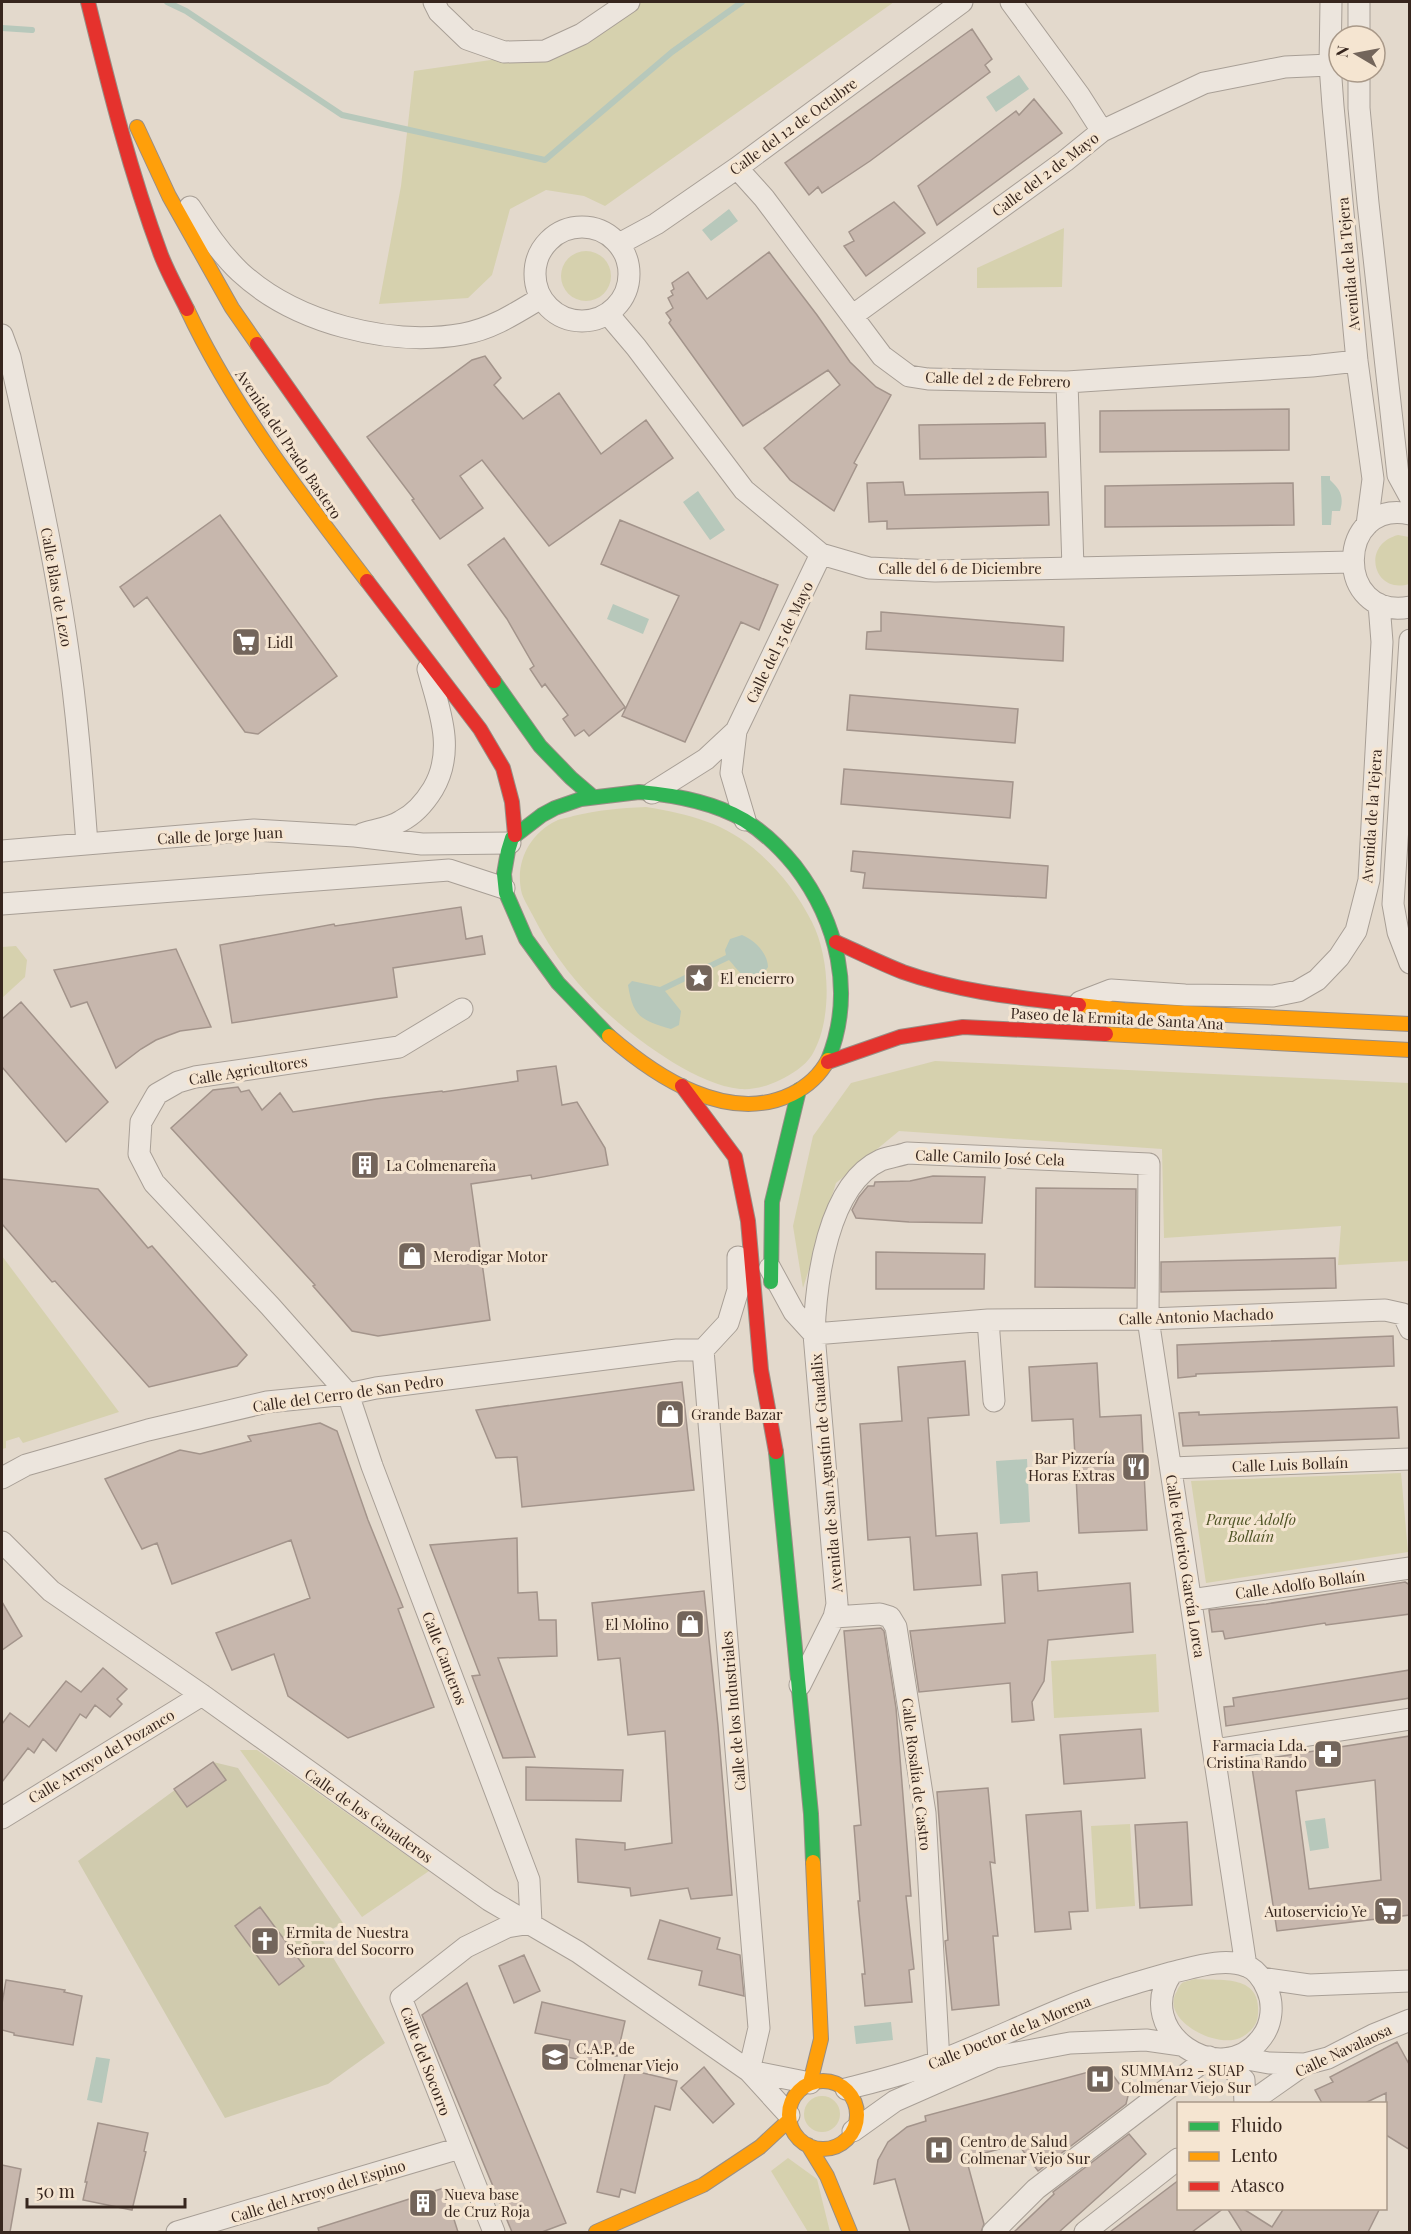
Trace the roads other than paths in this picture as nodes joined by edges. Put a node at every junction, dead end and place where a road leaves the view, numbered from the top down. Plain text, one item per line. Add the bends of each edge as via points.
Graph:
1 (88, 2) edge
2 (102, 2) edge
3 (435, 2) edge
4 (629, 2) edge
5 (962, 2) edge
6 (1011, 2) edge
7 (1330, 2) edge
8 (1359, 2) edge
9 (1330, 24) edge
10 (1359, 24) edge
11 (1327, 65) edge
12 (1332, 84) edge
13 (1359, 84) edge
14 (133, 116) junction
15 (1102, 131) junction
16 (736, 168) junction
17 (619, 244) junction
18 (541, 298) junction
19 (608, 314) junction
20 (852, 316) junction
21 (2, 335) edge
22 (1357, 361) junction
23 (1067, 382) junction
24 (1410, 497) edge
25 (1410, 514) edge
26 (1367, 525) junction
27 (821, 554) junction
28 (1352, 562) junction
29 (1073, 568) junction
30 (1379, 604) junction
31 (1410, 606) edge
32 (1410, 640) edge
33 (425, 660) junction
34 (736, 731) junction
35 (652, 793) junction
36 (592, 796) junction
37 (745, 820) junction
38 (355, 836) junction
39 (512, 839) junction
40 (87, 844) junction
41 (2, 851) edge
42 (504, 888) junction
43 (2, 904) edge
44 (836, 942) junction
45 (1410, 963) edge
46 (1074, 1005) junction
47 (462, 1009) dead end
48 (1410, 1023) edge
49 (1410, 1050) edge
50 (828, 1062) junction
51 (682, 1086) junction
52 (798, 1090) junction
53 (735, 1157) junction
54 (1149, 1164) joint
55 (770, 1267) junction
56 (772, 1301) dead end
57 (1148, 1318) junction
58 (988, 1320) junction
59 (1406, 1321) edge
60 (814, 1334) junction
61 (703, 1350) junction
62 (778, 1381) dead end
63 (348, 1394) junction
64 (994, 1401) dead end
65 (776, 1452) junction
66 (1410, 1459) edge
67 (1171, 1468) junction
68 (2, 1478) edge
69 (2, 1542) edge
70 (1410, 1568) edge
71 (1191, 1600) junction
72 (834, 1617) junction
73 (800, 1685) junction
74 (202, 1695) junction
75 (1410, 1719) edge
76 (1214, 1750) junction
77 (2, 1818) edge
78 (531, 1923) junction
79 (1410, 1970) edge
80 (1253, 1972) junction
81 (1172, 1973) junction
82 (1410, 1980) edge
83 (1339, 1983) junction
84 (1410, 2020) edge
85 (821, 2039) junction
86 (1181, 2045) junction
87 (1222, 2058) junction
88 (939, 2062) junction
89 (1305, 2064) junction
90 (749, 2071) junction
91 (810, 2084) junction
92 (846, 2089) junction
93 (1247, 2102) edge
94 (1248, 2102) edge
95 (789, 2117) junction
96 (853, 2131) junction
97 (808, 2145) junction
98 (460, 2148) junction
99 (849, 2152) dead end
100 (789, 2154) dead end
101 (1177, 2161) edge
102 (843, 2185) dead end
103 (842, 2212) junction
104 (177, 2232) edge
105 (494, 2232) edge
106 (596, 2232) edge
107 (850, 2232) edge
108 (993, 2232) edge
109 (1085, 2232) edge

1 - 33 main road, Avenida del Prado Bastero via 140,195 162,257 198,333 244,413
2 - 14 main road, Avenida del Prado Bastero
3 - 4 street via 439,12 467,39 504,52 545,51 582,34
5 - 16 street, Calle del 12 de Octubre
6 - 15 street
7 - 9 street, Avenida de la Tejera
8 - 10 street
11 - 15 street, Calle del 2 de Mayo via 1285,67 1204,83
12 - 22 street, Avenida de la Tejera
13 - 24 street, Avenida de la Tejera via 1398,475
14 - 18 street via 220,252 242,274 280,300 319,319 364,332 416,339 464,334 503,322
14 - 36 main road, Avenida del Prado Bastero via 169,196 232,308 540,747
15 - 20 street, Calle del 2 de Mayo
16 - 17 street, Calle del 12 de Octubre via 656,224
16 - 20 street, Calle del 2 de Febrero via 764,198
17 - 18 street via 592,228 562,231 549,240 535,268
17 - 19 street via 626,256 629,282 618,305
18 - 19 street via 551,310 579,322 594,321
19 - 27 street, Calle del 6 de Diciembre via 744,490
20 - 23 street, Calle del 2 de Febrero via 882,356 909,376
21 - 40 street, Calle Blas de Lezo via 42,500 66,637
22 - 23 street, Calle del 2 de Febrero
22 - 26 street, Avenida de la Tejera via 1373,479
23 - 29 street
25 - 26 street via 1392,513
26 - 28 street via 1353,548
27 - 29 street, Calle del 6 de Diciembre via 869,568 935,572
27 - 34 street, Calle del 15 de Mayo
28 - 29 street, Calle del 6 de Diciembre
28 - 30 street via 1360,586
30 - 31 street via 1393,608
30 - 46 street, Avenida de la Tejera via 1382,642 1369,880 1356,932 1339,957 1317,980 1298,991 1273,996 1112,990
32 - 45 street, Avenida de la Tejera via 1394,904 1398,932
33 - 38 street via 442,723 446,747 443,767 425,802 401,822
33 - 39 main road, Avenida del Prado Bastero via 480,729 503,768 512,802
34 - 35 street, Calle del 15 de Mayo via 706,759
34 - 37 street, Calle del 15 de Mayo via 730,773
35 - 36 main road
35 - 37 main road via 698,801
36 - 39 main road via 565,801 540,814
37 - 44 main road via 799,870
38 - 39 street, Calle de Jorge Juan via 422,844
38 - 40 street, Calle de Jorge Juan via 254,830
39 - 42 main road, Avenida del Prado Bastero
40 - 41 street, Calle de Jorge Juan
42 - 43 street via 449,870
42 - 51 main road via 527,942 571,998 626,1049
44 - 46 main road, Paseo de la Ermita de Santa Ana via 904,972 957,987
44 - 50 main road via 842,1005
46 - 48 main road, Paseo de la Ermita de Santa Ana
47 - 63 street, Calle Agricultores via 399,1047 178,1082 157,1094 141,1122 139,1154 154,1183
49 - 50 main road, Paseo de la Ermita de Santa Ana via 963,1027 900,1037
50 - 52 main road
51 - 52 main road via 736,1104 771,1102
51 - 53 main road
52 - 55 main road, Avenida de San Agustín de Guadalix via 772,1202
53 - 61 street via 732,1194 738,1290 728,1323
53 - 65 main road via 748,1221 761,1370
54 - 57 street, Calle Federico García Lorca
54 - 60 street, Calle Camilo José Cela via 908,1154 881,1160 860,1174 844,1195 832,1223 816,1298
55 - 56 main road, Avenida de San Agustín de Guadalix
55 - 60 street, Avenida de San Agustín de Guadalix via 794,1312
57 - 58 street, Calle Antonio Machado
57 - 59 street, Calle Antonio Machado via 1385,1310
57 - 67 street, Calle Federico García Lorca
58 - 60 street, Calle Antonio Machado
58 - 64 street
60 - 72 street, Avenida de San Agustín de Guadalix via 837,1604
61 - 63 street, Calle del Cerro de San Pedro via 677,1350
61 - 90 street, Calle de los Industriales via 759,2028
62 - 65 main road
63 - 68 street, Calle del Cerro de San Pedro via 267,1402 26,1465
63 - 78 street, Calle Canteros via 529,1880
65 - 73 main road
66 - 67 street, Calle Luis Bollaín
67 - 71 street, Calle Federico García Lorca
69 - 74 street, Calle de los Ganaderos via 51,1591
70 - 71 street, Calle Adolfo Bollaín
71 - 76 street, Calle Federico García Lorca
72 - 73 street, Avenida de San Agustín de Guadalix
72 - 88 street, Calle Rosalía de Castro via 880,1614 890,1617 897,1627 925,1813
73 - 85 main road via 811,1814
74 - 77 street, Calle Arroyo del Pozanco
74 - 78 street, Calle de los Ganaderos via 489,1900
75 - 76 street
76 - 80 street, Calle Federico García Lorca
78 - 90 street, Calle de los Ganaderos
78 - 98 street, Calle del Socorro via 507,1927 466,1947 401,1998
79 - 83 street
80 - 81 street via 1211,1965
80 - 83 street via 1309,1985
80 - 87 street via 1270,1998 1270,2020 1264,2035 1251,2049
81 - 86 street via 1163,1985 1161,2012
81 - 88 street, Calle Doctor de la Morena via 1069,2006
82 - 83 street
84 - 89 street, Calle Navalaosa via 1328,2058
85 - 91 main road
85 - 92 main road
86 - 87 street via 1193,2053
86 - 96 street, Calle Doctor de la Morena via 1146,2040 1070,2043 995,2057 895,2101
87 - 89 street
87 - 93 street via 1244,2080
87 - 108 street via 1036,2189
88 - 92 street, Calle Doctor de la Morena
89 - 94 street, Calle Navalaosa
90 - 91 street, Calle de los Ganaderos
90 - 95 street, Calle de los Ganaderos
91 - 92 main road via 822,2080
91 - 95 main road via 791,2102
92 - 96 main road via 857,2109
95 - 97 main road via 799,2139
95 - 106 main road via 760,2147 703,2185
96 - 97 main road via 838,2145
96 - 99 main road
97 - 100 main road
97 - 103 main road
98 - 104 street, Calle del Arroyo del Espino
98 - 105 street, Calle del Socorro
101 - 109 street
102 - 103 main road
103 - 107 main road

